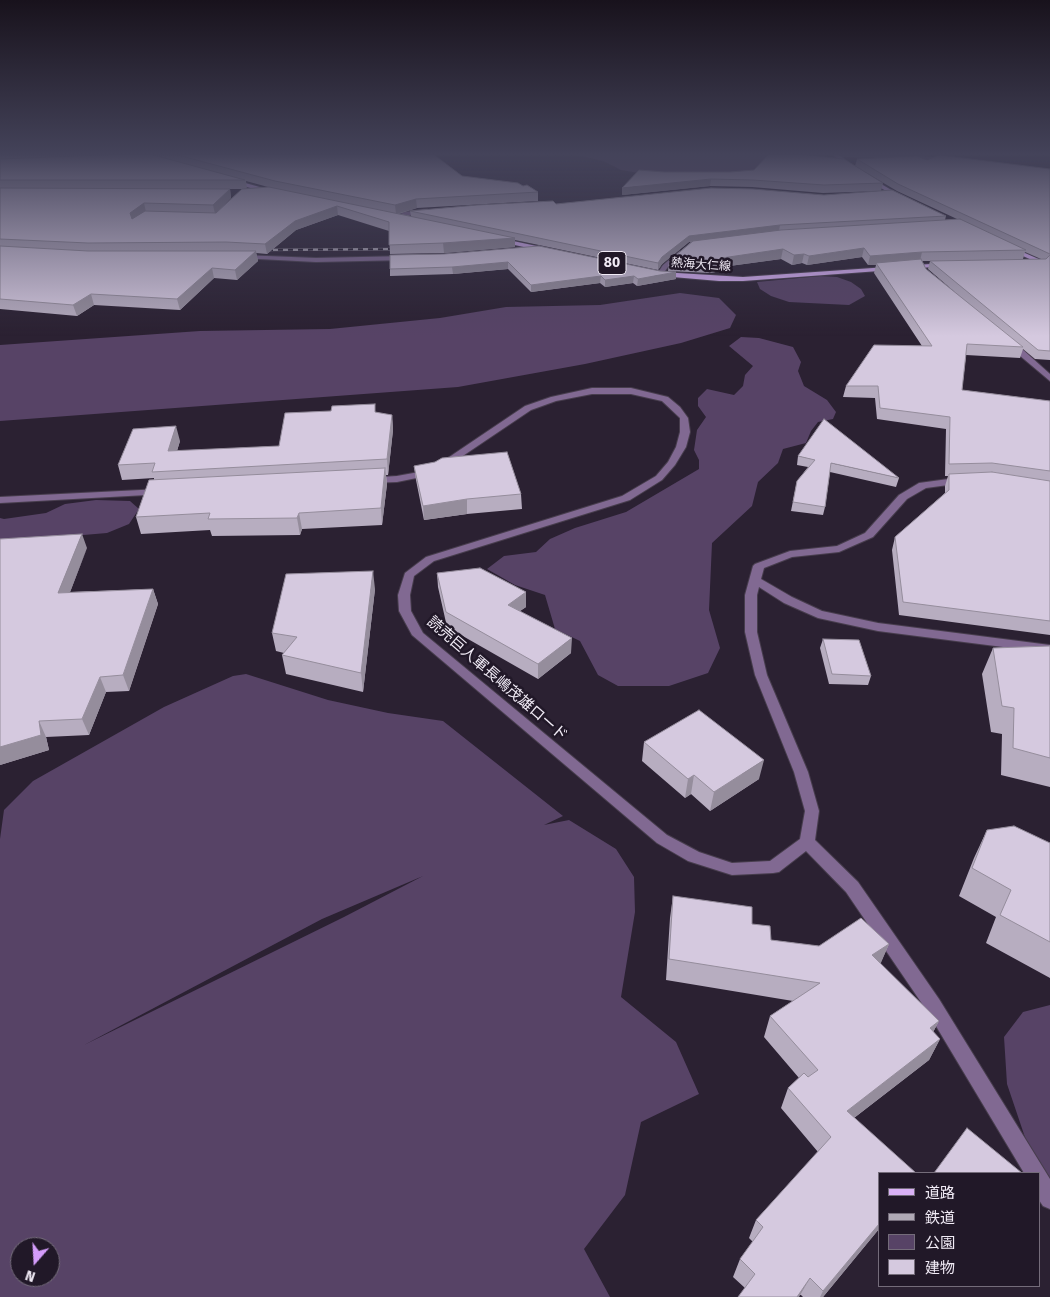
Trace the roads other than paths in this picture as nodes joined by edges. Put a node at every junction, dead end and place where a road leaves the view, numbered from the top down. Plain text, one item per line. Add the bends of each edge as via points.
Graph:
1 (404, 215) edge
2 (385, 216) edge
3 (394, 218) junction
4 (413, 222) edge
5 (488, 238) edge
6 (1000, 244) edge
7 (688, 246) edge
8 (544, 249) junction
9 (514, 251) edge
10 (553, 251) edge
11 (235, 256) edge
12 (416, 258) edge
13 (1024, 264) edge
14 (920, 265) junction
15 (948, 265) edge
16 (1046, 265) edge
17 (650, 272) edge
18 (660, 274) junction
19 (927, 276) edge
20 (1000, 335) edge
21 (1036, 366) junction
22 (1050, 368) edge
23 (1050, 378) edge
24 (979, 480) edge
25 (357, 481) edge
26 (169, 491) edge
27 (0, 500) edge
28 (755, 580) junction
29 (1050, 649) edge
30 (807, 842) junction
31 (1033, 1172) edge
32 (1040, 1182) edge
33 (1050, 1199) edge

1 - 3 street
2 - 3 main road
3 - 4 main road
5 - 8 main road
6 - 16 main road
7 - 18 street
8 - 9 street
8 - 10 main road
11 - 12 street via 316,260
13 - 16 main road
14 - 15 main road, 熱海大仁線
14 - 18 main road, 熱海大仁線 via 743,279
14 - 19 street
17 - 18 main road, 熱海大仁線
20 - 21 street
21 - 22 street
21 - 23 street
24 - 28 street via 923,484 903,497 869,535 839,549 790,554 759,566
25 - 30 street, 読売巨人軍長嶋茂雄ロード via 433,472 528,408 554,399 592,391 631,391 665,400 684,418 685,432 672,463 659,478 626,498 430,560 410,575 404,595 406,611 418,635 662,839 694,857 732,869 773,867
26 - 27 street
28 - 29 street via 818,614 878,627
28 - 30 street via 751,595 751,632 761,675 801,772 810,803 812,811
30 - 31 street via 852,887 879,926 933,1005
32 - 33 street

